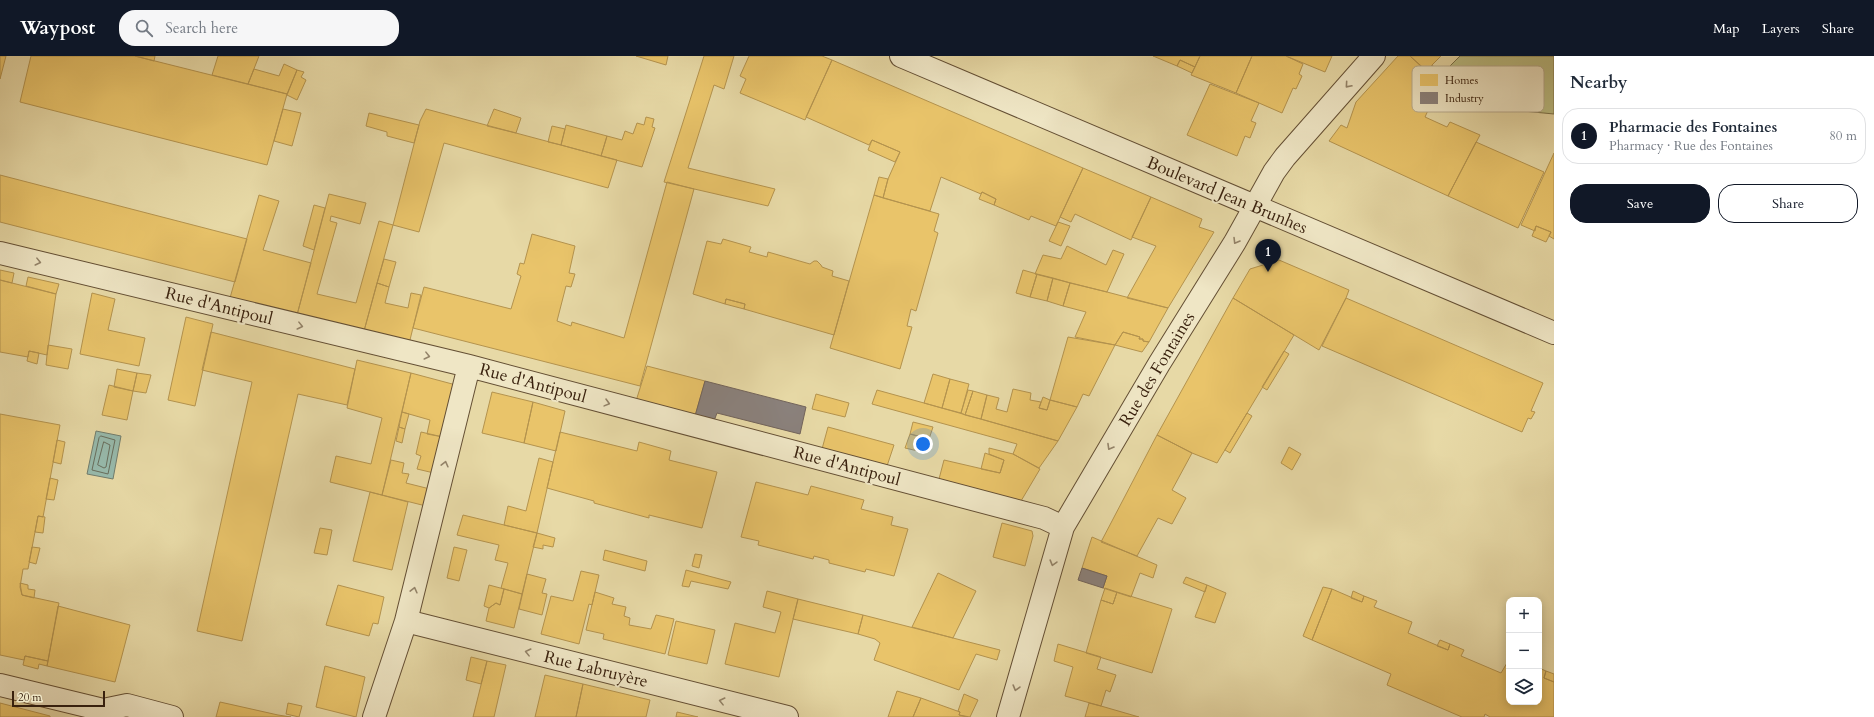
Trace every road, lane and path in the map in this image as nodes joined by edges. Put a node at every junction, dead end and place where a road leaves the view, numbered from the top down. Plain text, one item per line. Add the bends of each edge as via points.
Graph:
1 (901, 56) edge
2 (1374, 56) edge
3 (1256, 207) junction
4 (0, 253) edge
5 (1554, 333) edge
6 (469, 366) junction
7 (1063, 527) junction
8 (406, 621) junction
9 (0, 685) edge
10 (172, 717) edge
11 (374, 717) edge
12 (787, 717) edge
13 (1008, 717) edge

1 - 3 street, Boulevard Jean Brunhes
2 -> 3 street, Rue des Fontaines via 1285,156
3 - 5 street, Boulevard Jean Brunhes
3 -> 7 street, Rue des Fontaines
4 -> 6 street, Rue d'Antipoul
6 -> 7 street, Rue d'Antipoul via 1037,516
8 -> 6 street
7 -> 13 street, Rue des Fontaines
8 - 11 street
12 -> 8 street, Rue Labruyère
9 - 10 street via 103,710 127,705

